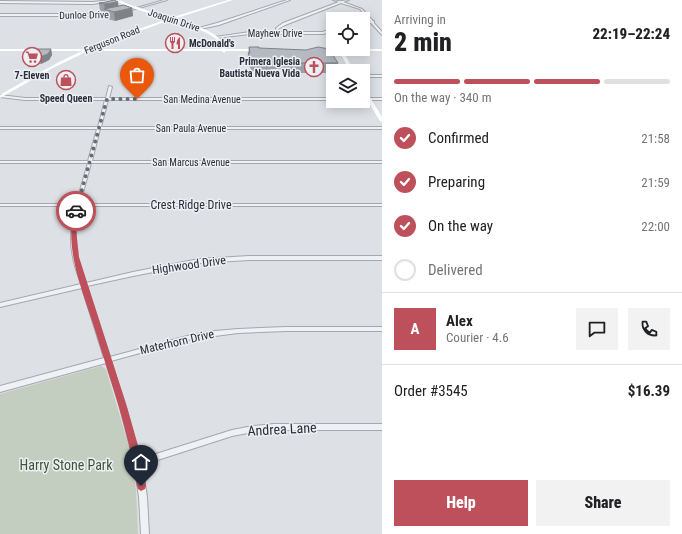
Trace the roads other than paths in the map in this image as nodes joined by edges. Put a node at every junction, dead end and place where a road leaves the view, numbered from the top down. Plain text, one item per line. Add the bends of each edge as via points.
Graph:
1 (116, 0) edge
2 (166, 0) edge
3 (224, 0) edge
4 (231, 0) edge
5 (289, 0) edge
6 (334, 0) edge
7 (348, 0) edge
8 (0, 2) edge
9 (342, 2) junction
10 (137, 8) junction
11 (122, 12) edge
12 (115, 14) edge
13 (0, 15) edge
14 (168, 18) junction
15 (373, 22) joint
16 (200, 28) junction
17 (326, 32) edge
18 (278, 33) junction
19 (382, 34) edge
20 (216, 37) junction
21 (87, 50) junction
22 (129, 50) junction
23 (0, 51) edge
24 (80, 51) junction
25 (170, 51) junction
26 (224, 51) junction
27 (263, 51) edge
28 (315, 51) edge
29 (326, 51) edge
30 (370, 51) edge
31 (382, 51) edge
32 (74, 52) junction
33 (124, 52) junction
34 (370, 76) edge
35 (382, 76) edge
36 (110, 87) dead end
37 (0, 95) edge
38 (107, 99) junction
39 (326, 99) edge
40 (370, 99) edge
41 (382, 99) edge
42 (370, 101) edge
43 (382, 121) edge
44 (0, 128) edge
45 (99, 128) junction
46 (382, 128) edge
47 (0, 162) edge
48 (89, 162) junction
49 (382, 162) edge
50 (0, 205) edge
51 (77, 205) junction
52 (382, 205) edge
53 (382, 258) edge
54 (85, 286) junction
55 (0, 305) edge
56 (382, 329) edge
57 (108, 359) junction
58 (0, 388) edge
59 (382, 428) edge
60 (138, 463) junction
61 (145, 534) edge

1 - 8 street via 93,3
1 - 10 main road, Joaquin Drive
2 - 10 street, Dunloe Drive
3 - 14 main road, Ferguson Road
4 - 14 main road, Ferguson Road
5 - 16 street
6 - 9 street
7 - 9 street
9 - 15 street via 361,9
9 - 18 street via 284,24 277,28
10 - 11 street, Dunloe Drive
10 - 14 main road, Joaquin Drive
12 - 13 street, Dunloe Drive
14 - 16 main road, Joaquin Drive
14 - 21 main road, Ferguson Road
14 - 24 main road, Ferguson Road via 119,33
15 - 19 street
16 - 20 main road, Joaquin Drive
17 - 18 street, Mayhew Drive
18 - 20 street, Mayhew Drive
20 - 26 main road, Joaquin Drive via 223,45
21 - 22 main road
21 - 24 main road, Ferguson Road
22 - 25 main road
22 - 33 main road
23 - 24 main road
23 - 32 main road
24 - 32 main road
24 - 33 main road
24 - 37 main road, Ferguson Road
25 - 26 main road
25 - 33 main road
26 - 27 main road
28 - 29 main road
30 - 31 main road
32 - 37 main road, Ferguson Road via 29,75
34 - 35 street
36 - 38 street
37 - 38 street, San Medina Avenue via 25,99
38 - 39 street, San Medina Avenue
38 - 45 street
40 - 41 street
42 - 43 main road
44 - 45 street, San Paula Avenue
45 - 46 street, San Paula Avenue
45 - 48 street
47 - 48 street, San Marcus Avenue
48 - 49 street, San Marcus Avenue
48 - 51 street
50 - 51 street, Crest Ridge Drive
51 - 52 street, Crest Ridge Drive
51 - 54 street via 73,241
53 - 54 street, Highwood Drive via 249,258 199,261
54 - 55 street, Highwood Drive
54 - 57 street
56 - 57 street, Materhorn Drive via 231,331 191,336
57 - 58 street, Materhorn Drive
57 - 60 street
59 - 60 street, Andrea Lane via 253,429 232,433
60 - 61 street

